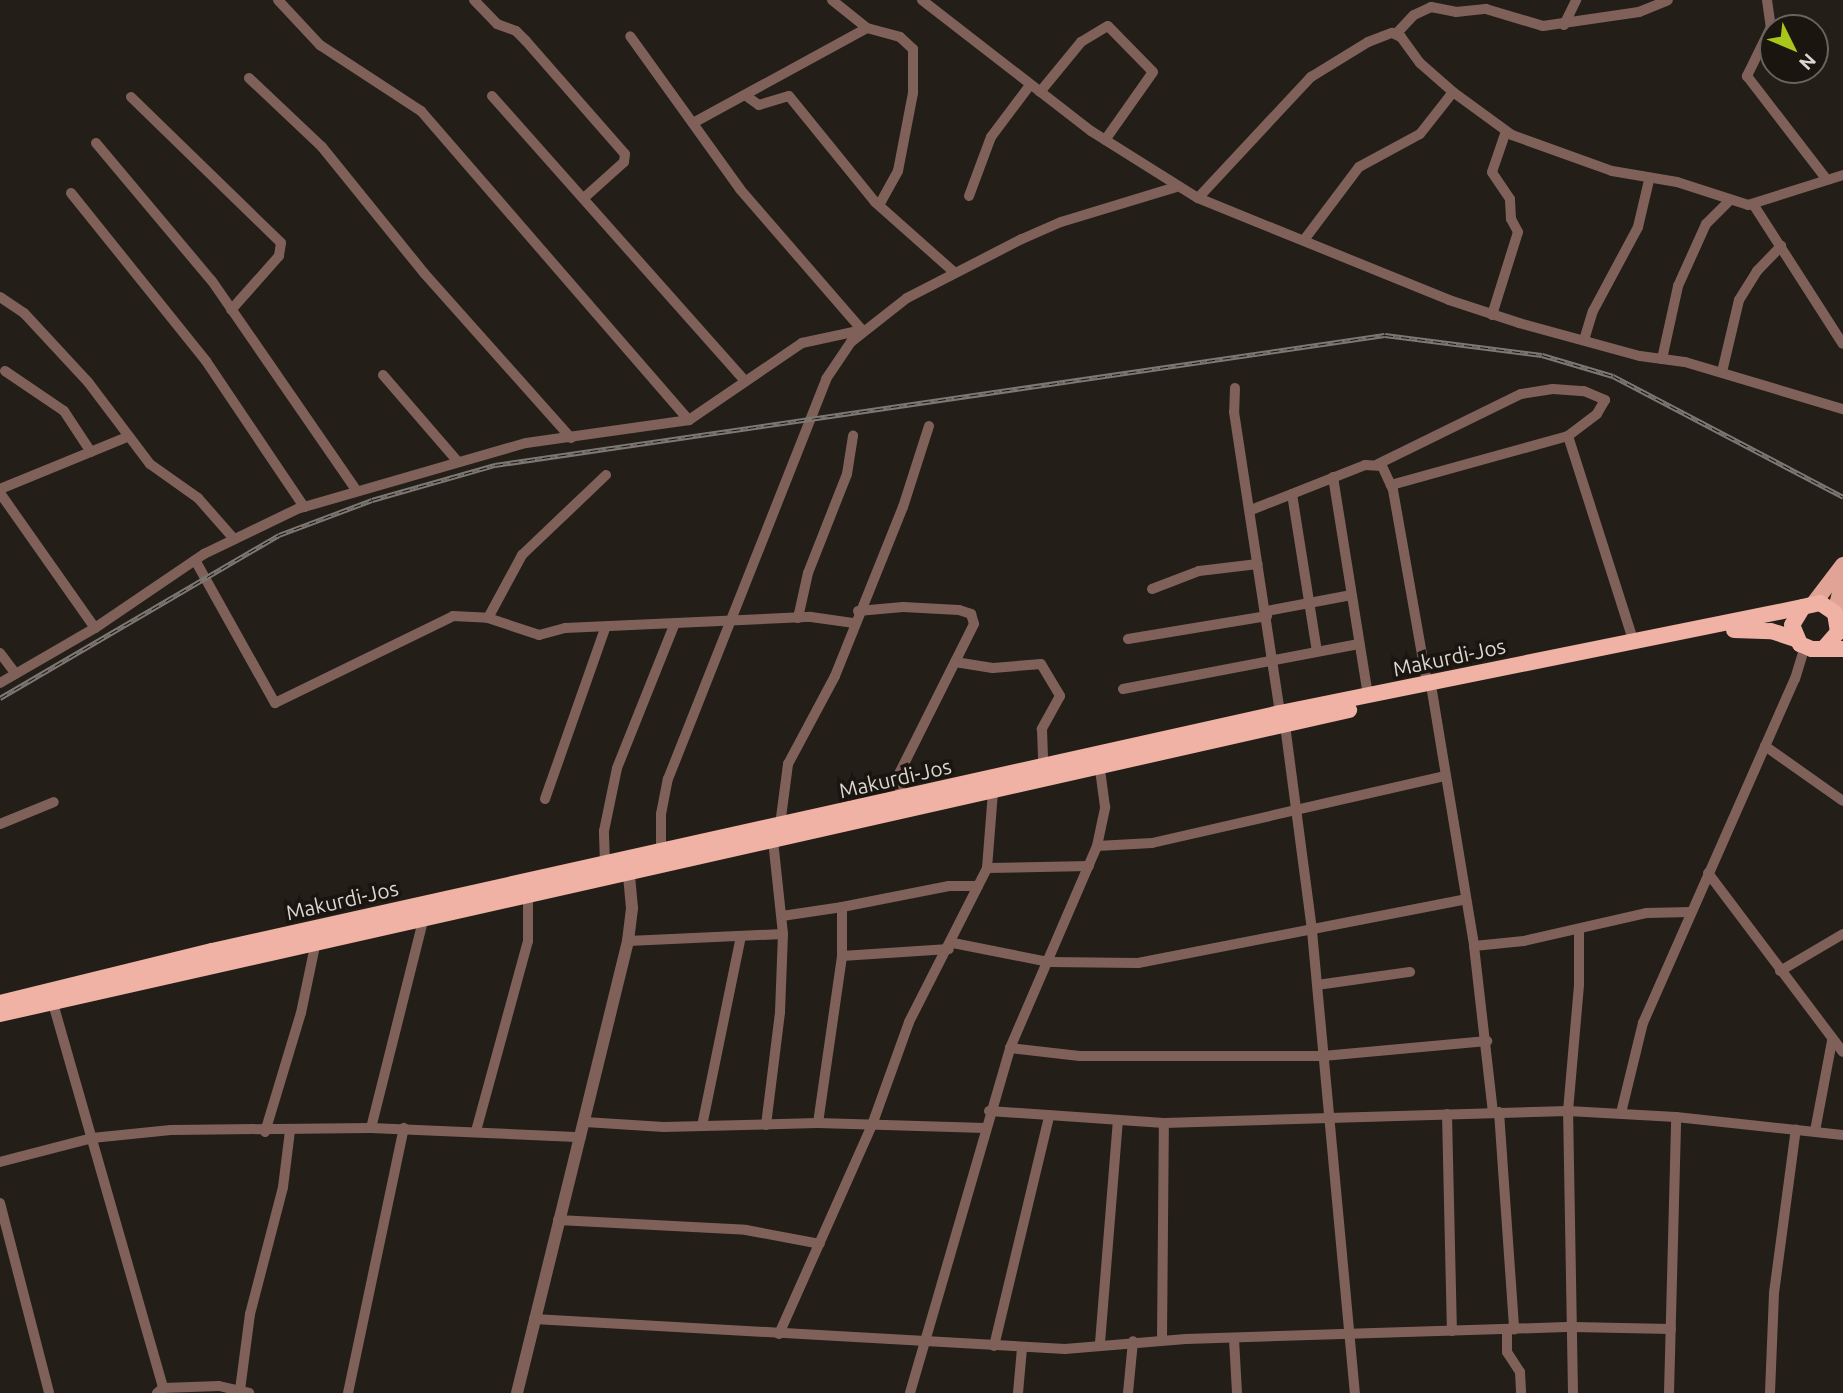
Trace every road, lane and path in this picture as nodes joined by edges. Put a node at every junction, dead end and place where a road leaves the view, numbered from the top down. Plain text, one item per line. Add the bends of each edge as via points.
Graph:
1 (474, 0) edge
2 (832, 0) edge
3 (922, 0) edge
4 (1576, 0) edge
5 (1668, 0) edge
6 (1767, 0) edge
7 (283, 1) edge
8 (1564, 25) junction
9 (867, 28) junction
10 (1396, 34) junction
11 (630, 36) dead end
12 (249, 78) dead end
13 (1030, 85) junction
14 (1040, 92) junction
15 (1453, 92) junction
16 (745, 95) junction
17 (492, 96) dead end
18 (131, 97) dead end
19 (693, 123) junction
20 (1506, 131) junction
21 (1105, 140) junction
22 (96, 143) dead end
23 (1843, 175) edge
24 (1649, 180) junction
25 (1827, 180) junction
26 (1176, 187) junction
27 (71, 193) dead end
28 (969, 196) dead end
29 (585, 197) junction
30 (1198, 198) junction
31 (1729, 201) junction
32 (1753, 204) junction
33 (879, 205) junction
34 (1304, 240) junction
35 (1781, 246) junction
36 (955, 273) junction
37 (0, 297) edge
38 (231, 310) junction
39 (1492, 314) junction
40 (862, 330) junction
41 (1584, 340) junction
42 (1843, 344) edge
43 (1662, 359) junction
44 (5, 371) dead end
45 (1722, 372) junction
46 (383, 375) dead end
47 (746, 381) junction
48 (1236, 388) dead end
49 (1843, 409) edge
50 (689, 420) junction
51 (929, 426) dead end
52 (853, 435) dead end
53 (128, 436) junction
54 (1568, 436) junction
55 (570, 438) junction
56 (91, 452) junction
57 (458, 462) junction
58 (1378, 464) junction
59 (606, 475) dead end
60 (0, 476) edge
61 (1333, 477) junction
62 (1391, 485) junction
63 (3, 490) edge
64 (356, 490) junction
65 (1292, 494) junction
66 (304, 507) junction
67 (1251, 510) junction
68 (234, 539) junction
69 (195, 560) junction
70 (1258, 565) junction
71 (1843, 565) edge
72 (1843, 582) edge
73 (1152, 589) dead end
74 (1352, 595) junction
75 (1310, 603) junction
76 (1808, 605) junction
77 (858, 611) junction
78 (1267, 614) junction
79 (488, 618) junction
80 (798, 618) junction
81 (733, 622) junction
82 (1839, 622) edge
83 (675, 623) junction
84 (853, 624) junction
85 (606, 626) junction
86 (95, 628) junction
87 (1128, 639) dead end
88 (1633, 640) junction
89 (1801, 643) junction
90 (1359, 644) junction
91 (1825, 648) junction
92 (1843, 649) edge
93 (1317, 651) junction
94 (0, 653) edge
95 (1273, 660) junction
96 (956, 663) junction
97 (16, 674) junction
98 (0, 682) edge
99 (1430, 687) junction
100 (1123, 689) dead end
101 (1368, 696) junction
102 (1282, 719) junction
103 (1765, 746) junction
104 (1099, 761) junction
105 (1043, 766) junction
106 (1446, 776) junction
107 (993, 791) junction
108 (900, 798) junction
109 (545, 799) dead end
110 (1843, 801) edge
111 (54, 802) dead end
112 (1296, 808) junction
113 (0, 824) edge
114 (776, 832) junction
115 (1097, 846) junction
116 (661, 850) junction
117 (605, 863) junction
118 (628, 865) junction
119 (1089, 866) junction
120 (987, 868) junction
121 (1708, 873) junction
122 (978, 886) junction
123 (528, 893) junction
124 (1466, 899) junction
125 (842, 907) junction
126 (1691, 912) junction
127 (424, 916) junction
128 (782, 916) junction
129 (1579, 930) junction
130 (1312, 931) junction
131 (783, 934) junction
132 (1843, 934) edge
133 (741, 936) junction
134 (316, 940) junction
135 (628, 941) junction
136 (951, 946) junction
137 (1474, 946) junction
138 (842, 956) junction
139 (1049, 962) junction
140 (1780, 971) junction
141 (1410, 972) dead end
142 (1317, 985) junction
143 (52, 1000) junction
144 (0, 1003) edge
145 (0, 1014) edge
146 (1487, 1041) junction
147 (1832, 1041) junction
148 (1010, 1048) junction
149 (1843, 1052) edge
150 (1323, 1056) junction
151 (989, 1111) junction
152 (1568, 1111) junction
153 (1496, 1112) junction
154 (1621, 1113) junction
155 (1447, 1114) junction
156 (1049, 1117) junction
157 (1676, 1117) junction
158 (1329, 1118) junction
159 (1118, 1121) junction
160 (585, 1122) junction
161 (818, 1123) junction
162 (1164, 1124) junction
163 (766, 1125) junction
164 (872, 1125) junction
165 (702, 1126) junction
166 (371, 1128) junction
167 (404, 1128) junction
168 (985, 1128) junction
169 (1796, 1129) junction
170 (290, 1131) junction
171 (476, 1131) junction
172 (1815, 1131) junction
173 (265, 1132) junction
174 (1843, 1135) edge
175 (581, 1137) junction
176 (92, 1138) junction
177 (0, 1161) edge
178 (0, 1203) edge
179 (558, 1220) junction
180 (820, 1244) junction
181 (534, 1319) junction
182 (1573, 1327) junction
183 (1510, 1329) junction
184 (1671, 1329) junction
185 (1452, 1331) junction
186 (779, 1334) junction
187 (1350, 1335) junction
188 (1234, 1339) junction
189 (1163, 1340) junction
190 (924, 1341) junction
191 (1133, 1341) junction
192 (1100, 1343) junction
193 (994, 1346) junction
194 (1021, 1348) junction
195 (160, 1391) edge
196 (244, 1391) edge
197 (49, 1393) edge
198 (348, 1393) edge
199 (516, 1393) edge
200 (910, 1393) edge
201 (1018, 1393) edge
202 (1128, 1393) edge
203 (1237, 1393) edge
204 (1355, 1393) edge
205 (1521, 1393) edge
206 (1573, 1393) edge
207 (1669, 1393) edge
208 (1770, 1393) edge

1 - 29 street via 497,24 516,31 526,41 625,154 624,162
2 - 9 street
3 - 13 street
4 - 8 street
5 - 8 street via 1639,12
6 - 25 street via 1771,27 1747,76
7 - 50 street via 320,45 421,111
8 - 10 street via 1525,24 1486,9 1456,12 1431,7 1414,15
9 - 16 street
9 - 33 street via 900,37 913,49 913,93 900,162
10 - 15 street via 1420,64
10 - 30 street via 1380,35 1317,71
11 - 19 street
12 - 55 street via 322,147 424,273
13 - 14 street
13 - 28 street via 991,137
14 - 21 street
14 - 21 street via 1081,42 1108,26 1153,72
15 - 20 street
15 - 34 street via 1420,134 1359,167
16 - 19 street
16 - 33 street via 759,105 789,96
17 - 29 street
18 - 38 street via 281,243 279,256
19 - 40 street via 740,188
20 - 24 street
20 - 39 street via 1493,172 1510,199 1511,219 1518,232
21 - 26 street
22 - 38 street
23 - 25 street
24 - 31 street via 1677,182
24 - 41 street via 1638,227 1593,311
25 - 32 street
26 - 30 street
26 - 36 street via 1061,222
27 - 66 street via 206,361
29 - 47 street
30 - 34 street
31 - 32 street
31 - 43 street via 1706,225 1678,286
32 - 35 street
33 - 36 street
34 - 39 street
35 - 42 street
35 - 45 street via 1757,271 1739,300
36 - 40 street
37 - 53 street via 49,339
38 - 64 street
39 - 41 street
40 - 47 street via 802,342
40 - 81 street via 826,379
41 - 43 street
43 - 45 street
44 - 56 street via 64,411
45 - 49 street
46 - 57 street
47 - 50 street
48 - 67 street via 1234,412
50 - 55 street
51 - 77 street via 902,507
52 - 80 street via 847,474 808,573
53 - 56 street
53 - 68 street via 150,464 206,506
54 - 58 street via 1597,415 1604,399 1584,391 1553,389 1521,394
54 - 62 street
54 - 88 street
55 - 57 street via 526,443
56 - 63 street
57 - 64 street
58 - 61 street
58 - 62 street
59 - 79 street via 522,555
60 - 63 street
61 - 65 street
61 - 74 street
62 - 99 street
63 - 86 street
64 - 66 street
65 - 67 street
65 - 75 street
66 - 68 street
67 - 70 street
68 - 69 street
69 - 79 street via 275,703 453,616
69 - 86 street
70 - 73 street via 1199,571
70 - 78 street
71 - 76 main road
72 - 82 main road
74 - 75 street
74 - 90 street
75 - 78 street
75 - 93 street
76 - 82 highway
76 - 88 highway, Makurdi-Jos
76 - 89 highway via 1794,618
77 - 84 street
77 - 96 street via 903,607 971,614 974,624
78 - 87 street
78 - 95 street
79 - 85 street via 539,635
80 - 81 street
80 - 84 street
81 - 83 street
81 - 116 street via 668,779 661,814
82 - 91 highway via 1836,638
83 - 85 street
83 - 117 street via 617,768 604,831
84 - 114 street via 835,677 788,764
85 - 109 street
86 - 97 street
88 - 99 highway, Makurdi-Jos
89 - 91 highway
89 - 99 highway, Makurdi-Jos via 1771,631 1726,630
89 - 103 street
90 - 93 street
90 - 101 street
91 - 92 highway
93 - 95 street
94 - 97 street
95 - 100 street
95 - 102 street
96 - 105 street via 993,668 1041,664 1060,696 1042,729
96 - 108 street via 900,772
97 - 98 street
99 - 101 highway, Makurdi-Jos
99 - 102 highway, Makurdi-Jos
99 - 106 street
101 - 102 highway, Makurdi-Jos
102 - 104 highway, Makurdi-Jos
102 - 112 street
103 - 110 street
103 - 121 street
104 - 105 highway, Makurdi-Jos
104 - 107 highway, Makurdi-Jos
104 - 115 street via 1105,807
105 - 108 highway, Makurdi-Jos
106 - 112 street
106 - 124 street
107 - 114 highway, Makurdi-Jos
107 - 120 street
108 - 114 highway, Makurdi-Jos
111 - 113 street
112 - 115 street via 1152,843
112 - 130 street
114 - 116 highway, Makurdi-Jos
114 - 118 highway, Makurdi-Jos
114 - 128 street
115 - 119 street
116 - 118 highway, Makurdi-Jos
117 - 118 highway, Makurdi-Jos
117 - 144 highway, Makurdi-Jos via 47,988
118 - 123 highway, Makurdi-Jos
118 - 135 street via 632,908
119 - 120 street
119 - 139 street
120 - 122 street
121 - 126 street
121 - 140 street
122 - 125 street via 949,886
122 - 136 street
123 - 127 highway, Makurdi-Jos
123 - 171 street via 528,941
124 - 130 street
124 - 137 street
125 - 128 street
125 - 138 street
126 - 129 street via 1646,914
126 - 154 street via 1643,1023
127 - 134 highway, Makurdi-Jos
127 - 166 street
128 - 131 street
129 - 137 street
129 - 152 street
130 - 139 street via 1161,961
130 - 142 street
131 - 133 street
131 - 163 street via 780,1012
132 - 140 street
133 - 135 street
133 - 165 street
134 - 143 highway, Makurdi-Jos
134 - 173 street via 301,1013
135 - 160 street
136 - 138 street
136 - 139 street
136 - 164 street via 909,1022
137 - 146 street
138 - 161 street
139 - 148 street
140 - 147 street
141 - 142 street
142 - 150 street
143 - 145 highway, Makurdi-Jos
143 - 176 street
146 - 150 street
146 - 153 street
147 - 149 street
147 - 172 street
148 - 150 street via 1080,1056
148 - 151 street
150 - 158 street
151 - 156 street
151 - 168 street
152 - 153 street
152 - 154 street
152 - 182 street
153 - 155 street
153 - 183 street
154 - 157 street
155 - 158 street
155 - 185 street
156 - 159 street
156 - 193 street
157 - 169 street
157 - 184 street
158 - 162 street
158 - 187 street
159 - 162 street
159 - 192 street
160 - 165 street
160 - 175 street
161 - 163 street
161 - 164 street
162 - 189 street
163 - 165 street
164 - 168 street
164 - 180 street
166 - 167 street
166 - 170 street
167 - 171 street
167 - 198 street
168 - 190 street
169 - 172 street
169 - 208 street via 1774,1293
170 - 173 street
170 - 196 street via 283,1187 250,1314
171 - 175 street
172 - 174 street
173 - 176 street via 171,1130
175 - 179 street
176 - 177 street
176 - 195 street
178 - 197 street
179 - 180 street via 746,1230
179 - 181 street
180 - 186 street
181 - 186 street
181 - 199 street
182 - 183 street
182 - 184 street
182 - 206 street
183 - 185 street
183 - 205 street via 1507,1352 1520,1372
184 - 207 street
185 - 187 street
186 - 190 street
187 - 188 street
187 - 204 street
188 - 189 street
188 - 203 street
189 - 191 street
190 - 193 street
190 - 200 street
191 - 192 street
191 - 202 street
192 - 194 street via 1065,1349
193 - 194 street
194 - 201 street
195 - 196 street

